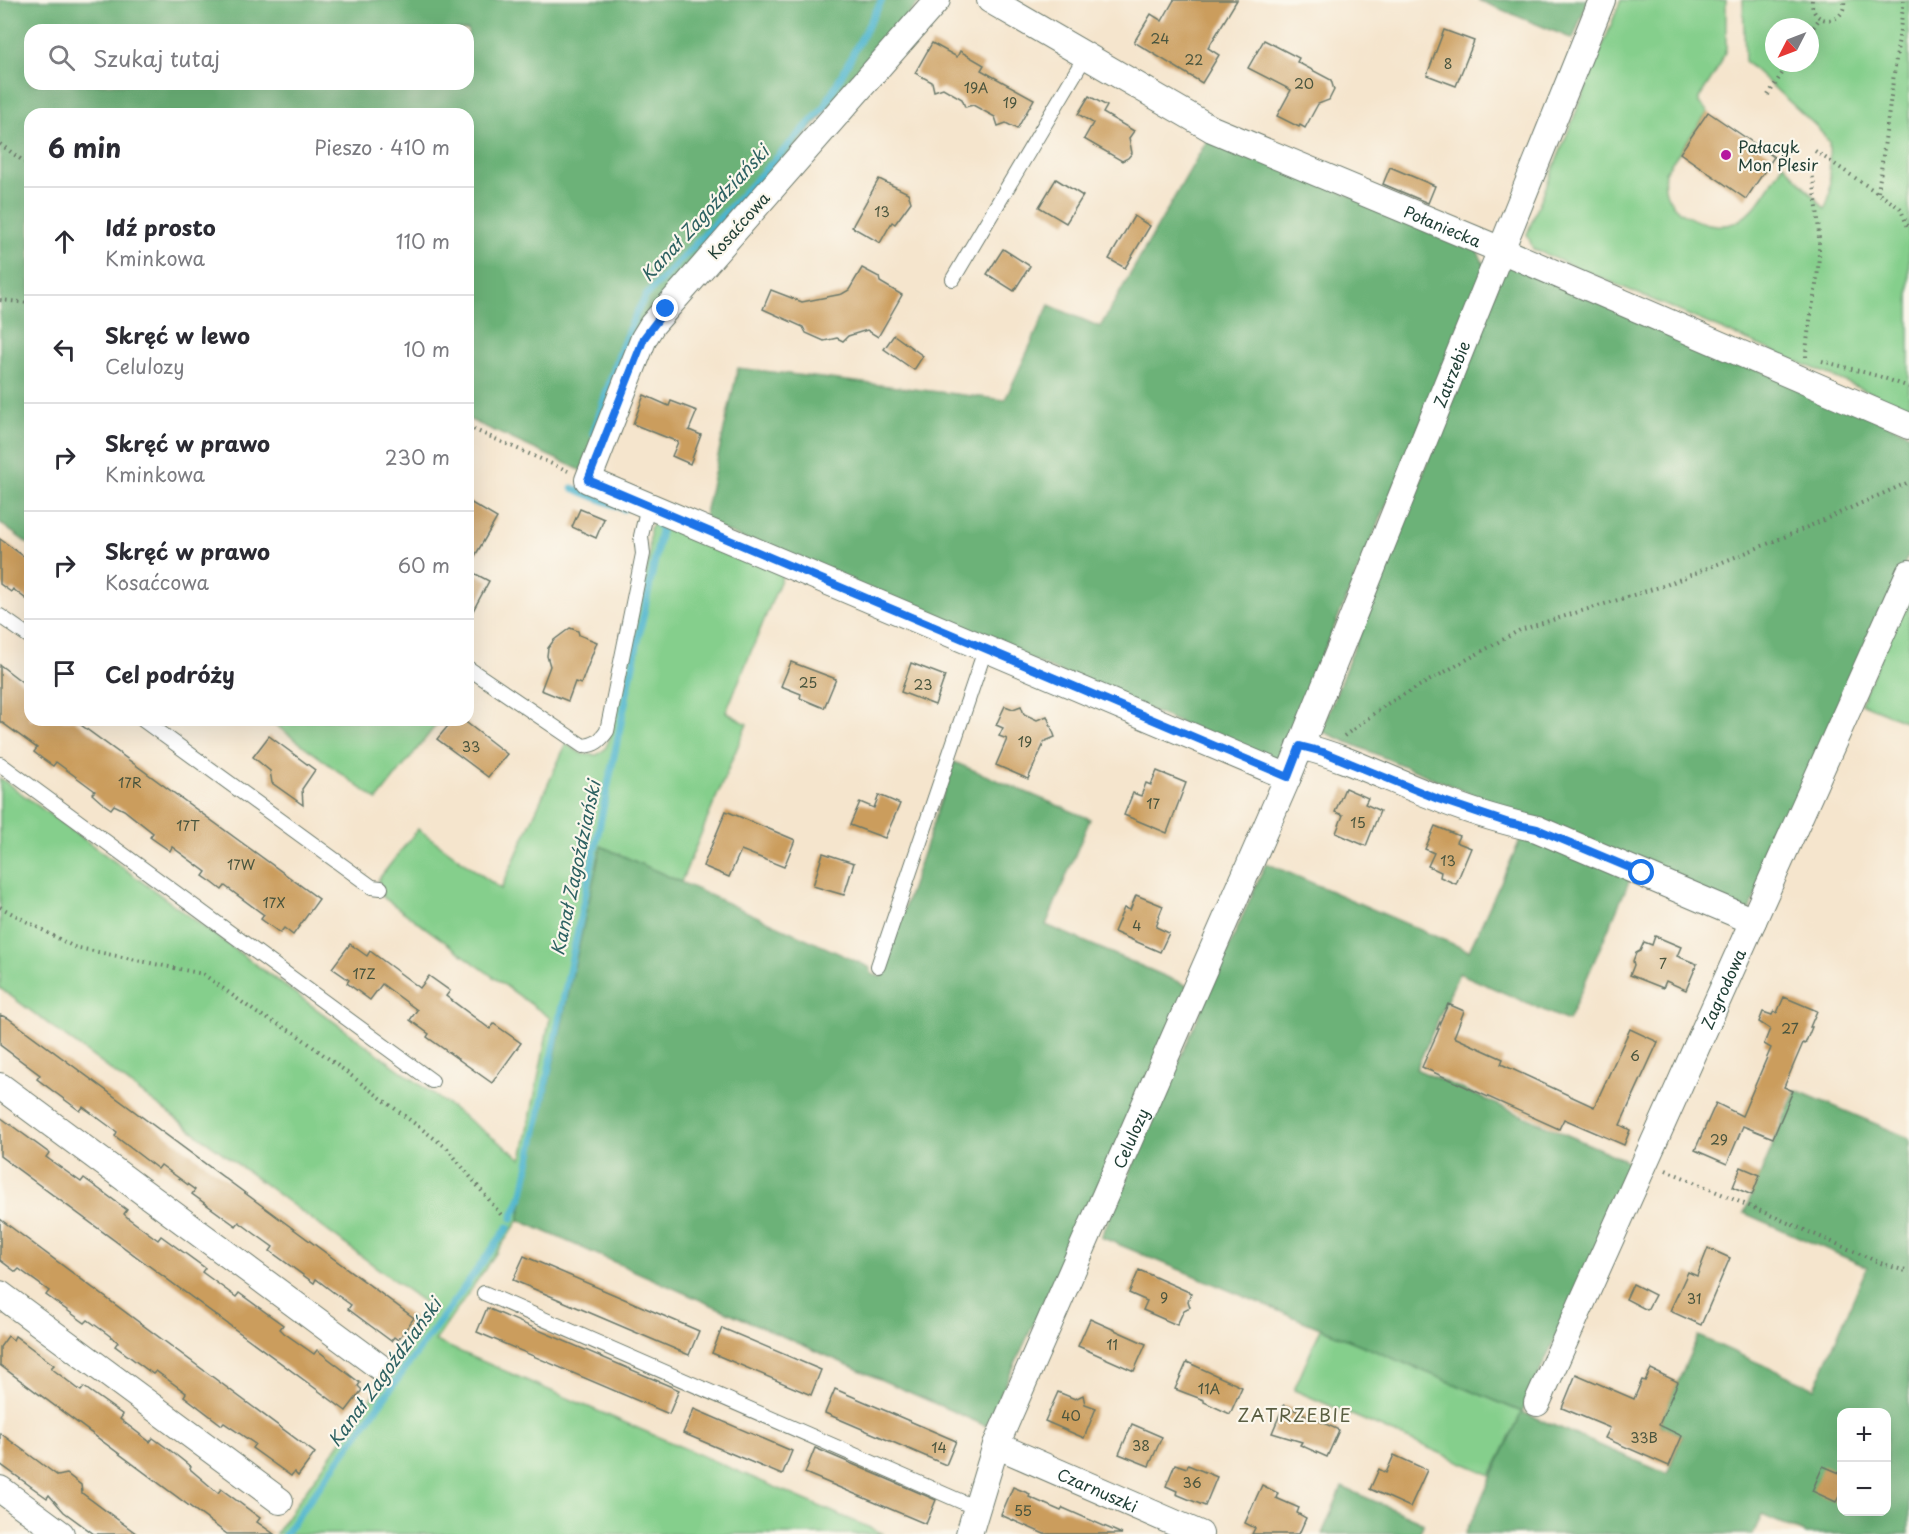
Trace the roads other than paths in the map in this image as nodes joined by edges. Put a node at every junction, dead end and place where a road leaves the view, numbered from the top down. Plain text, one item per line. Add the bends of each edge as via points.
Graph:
1 (937, 0) edge
2 (990, 0) edge
3 (1602, 0) edge
4 (1086, 55) junction
5 (1501, 250) junction
6 (953, 279) dead end
7 (1909, 426) edge
8 (648, 506) junction
9 (1909, 573) edge
10 (0, 616) edge
11 (24, 634) edge
12 (985, 650) junction
13 (474, 672) edge
14 (151, 726) edge
15 (1311, 749) junction
16 (0, 764) edge
17 (1288, 777) junction
18 (381, 888) dead end
19 (1753, 921) junction
20 (878, 966) dead end
21 (432, 1081) dead end
22 (0, 1086) edge
23 (484, 1293) dead end
24 (0, 1294) edge
25 (381, 1368) dead end
26 (1537, 1403) dead end
27 (996, 1445) junction
28 (0, 1489) edge
29 (280, 1501) dead end
30 (976, 1508) junction
31 (61, 1534) edge
32 (969, 1534) edge
33 (1200, 1534) edge

1 - 8 street, Kosaćcowa via 644,338 588,480
2 - 4 street, Połaniecka
3 - 5 street, Zatrzebie
4 - 5 street, Połaniecka via 1212,129
4 - 6 lane
5 - 7 street, Połaniecka
5 - 15 street, Zatrzebie
8 - 12 street
8 - 13 lane via 635,596 607,731 600,740 583,746
9 - 19 street, Zagrodowa
10 - 11 lane
12 - 17 street
12 - 20 lane
14 - 18 lane via 372,887
15 - 17 street, Celulozy
15 - 19 street via 1438,799 1537,829
16 - 21 lane
17 - 27 street, Celulozy
19 - 26 street, Zagrodowa
22 - 25 street
23 - 30 lane
24 - 29 street
27 - 30 street, Celulozy
27 - 33 street, Czarnuszki
28 - 31 street
30 - 32 street, Celulozy

